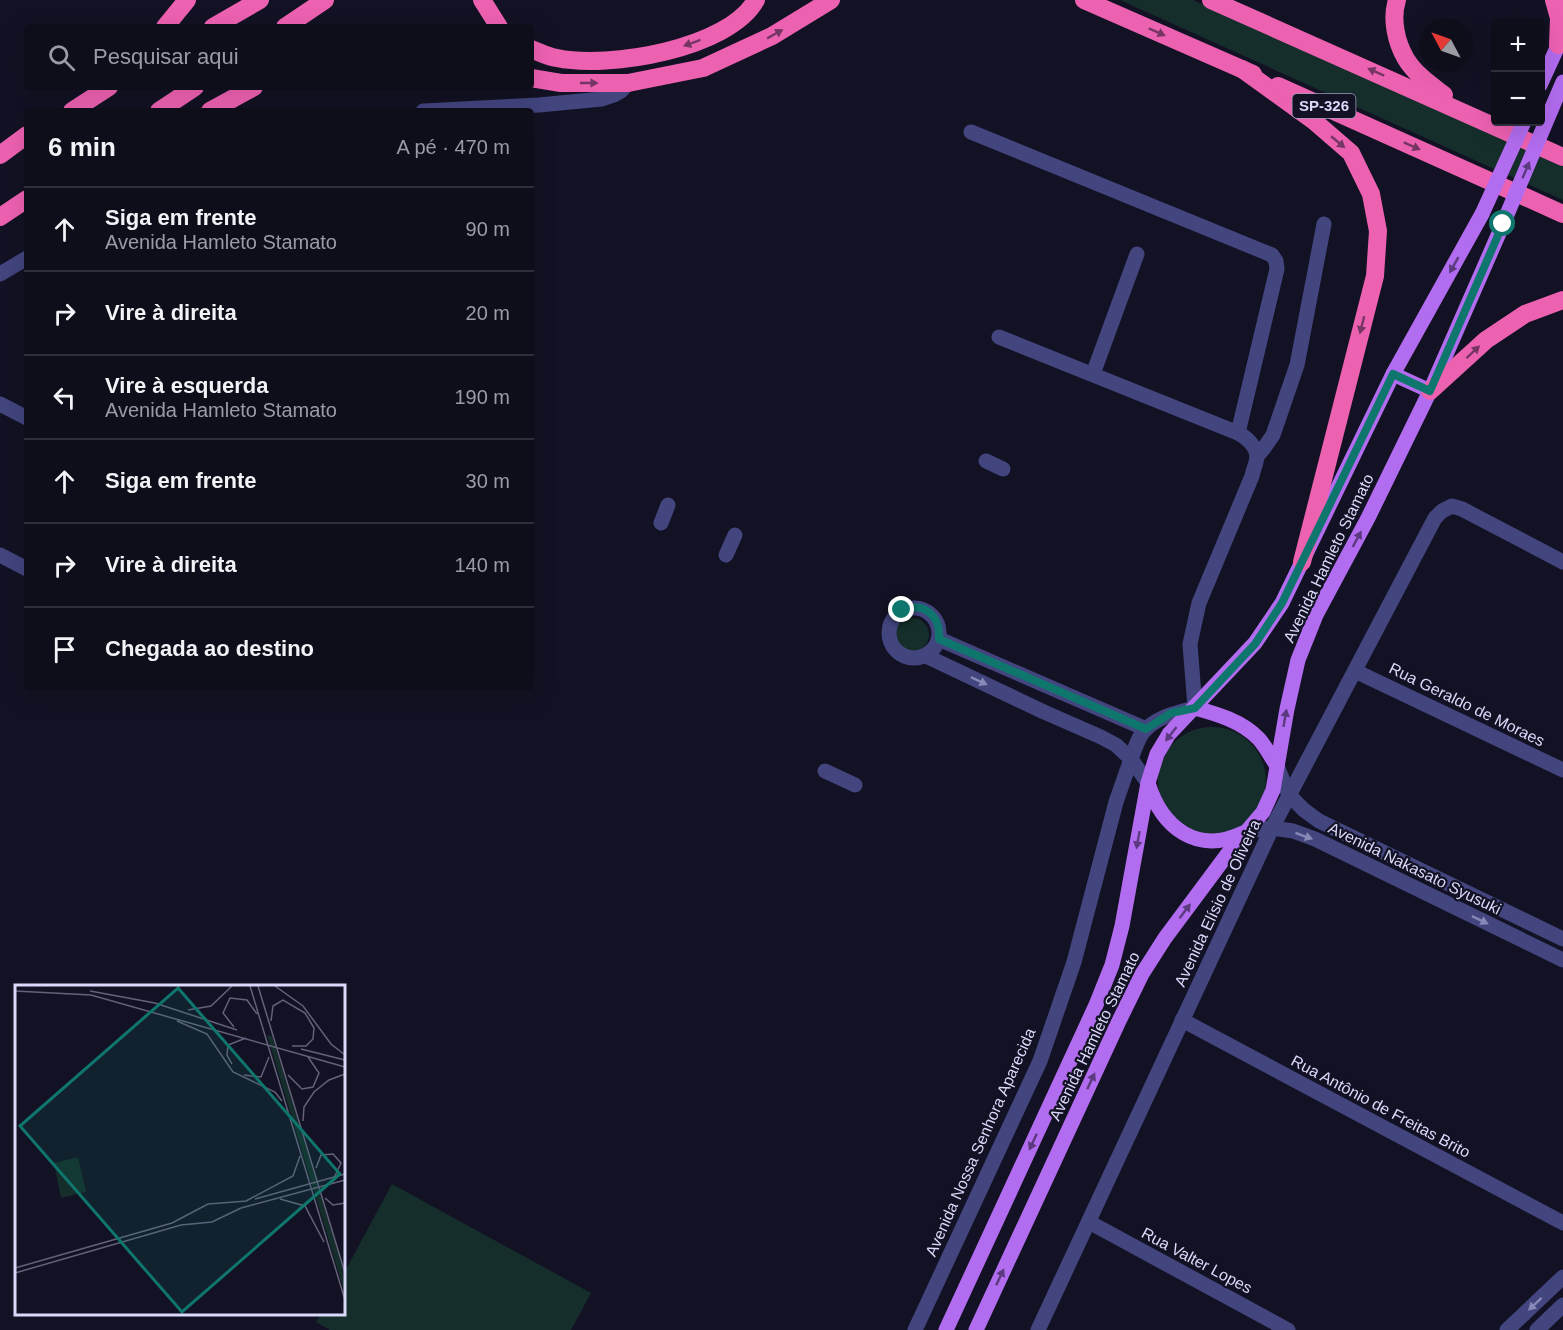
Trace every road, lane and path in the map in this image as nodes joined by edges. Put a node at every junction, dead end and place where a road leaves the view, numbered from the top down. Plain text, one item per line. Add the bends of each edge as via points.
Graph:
1 (188, 0) edge
2 (260, 0) edge
3 (325, 0) edge
4 (482, 0) edge
5 (756, 0) edge
6 (831, 0) edge
7 (1072, 0) edge
8 (1084, 0) edge
9 (1211, 0) edge
10 (1227, 0) edge
11 (1397, 0) edge
12 (1554, 0) edge
13 (1126, 18) junction
14 (168, 24) edge
15 (218, 24) edge
16 (289, 24) edge
17 (497, 24) edge
18 (1290, 34) junction
19 (1561, 40) edge
20 (534, 50) edge
21 (1242, 69) junction
22 (1545, 74) edge
23 (534, 78) edge
24 (1563, 82) edge
25 (628, 83) junction
26 (87, 90) edge
27 (104, 90) edge
28 (190, 90) edge
29 (248, 90) edge
30 (63, 108) edge
31 (77, 108) edge
32 (164, 108) edge
33 (216, 108) edge
34 (481, 108) edge
35 (1469, 114) junction
36 (1522, 126) edge
37 (971, 132) dead end
38 (24, 137) edge
39 (24, 142) edge
40 (1558, 154) edge
41 (0, 157) edge
42 (24, 201) edge
43 (24, 205) edge
44 (1563, 214) edge
45 (0, 217) edge
46 (1324, 224) dead end
47 (1137, 255) dead end
48 (24, 260) edge
49 (0, 274) edge
50 (1563, 300) edge
51 (999, 337) dead end
52 (1093, 374) junction
53 (1393, 374) junction
54 (1430, 391) junction
55 (0, 404) edge
56 (24, 416) edge
57 (1238, 433) junction
58 (1257, 456) junction
59 (986, 461) dead end
60 (1003, 469) dead end
61 (668, 505) dead end
62 (661, 523) dead end
63 (735, 535) dead end
64 (0, 555) edge
65 (726, 555) dead end
66 (1302, 562) junction
67 (1563, 562) edge
68 (24, 567) edge
69 (939, 639) junction
70 (926, 656) junction
71 (1355, 670) junction
72 (1195, 708) junction
73 (1146, 729) junction
74 (1131, 759) junction
75 (1277, 766) junction
76 (1563, 770) edge
77 (825, 771) dead end
78 (1148, 783) junction
79 (855, 785) dead end
80 (1289, 795) junction
81 (1272, 828) junction
82 (1247, 831) junction
83 (1436, 877) junction
84 (1428, 895) junction
85 (1563, 939) edge
86 (1563, 960) edge
87 (1182, 1020) junction
88 (1089, 1222) junction
89 (1563, 1223) edge
90 (1563, 1277) edge
91 (1563, 1305) edge
92 (915, 1330) edge
93 (946, 1330) edge
94 (976, 1330) edge
95 (1038, 1330) edge
96 (1288, 1330) edge
97 (1507, 1330) edge
98 (1537, 1330) edge

1 - 14 highway
2 - 15 highway
3 - 16 highway
4 - 17 highway
5 -> 20 highway via 750,10 718,34 669,52 601,62 556,58
25 -> 6 highway via 703,68 772,36
7 - 13 highway
8 - 13 highway, SP-326
9 - 18 highway
10 - 18 highway
11 - 35 highway via 1396,35 1406,60 1424,80
12 - 19 highway
13 -> 21 highway, SP-326
35 -> 18 highway
19 - 22 main road
21 -> 44 highway, SP-326
21 -> 66 highway via 1351,153 1371,194 1378,231 1375,276
23 -> 25 highway via 561,83
54 -> 24 main road, Avenida Hamleto Stamato, bridge
25 - 34 street via 621,91 602,99
26 - 30 highway
27 - 31 highway
28 - 32 highway
29 - 33 highway
35 - 40 highway
36 -> 53 main road, Avenida Hamleto Stamato, bridge via 1482,214
37 - 57 street via 1272,255 1277,269
38 - 41 highway
39 - 41 highway
42 - 45 highway
43 - 45 highway
46 - 58 street via 1297,365 1273,435
47 - 52 street
48 - 49 street
54 -> 50 highway via 1486,340 1525,314
51 - 52 street
52 - 57 street
53 - 54 main road
53 - 66 main road, Avenida Hamleto Stamato
75 -> 54 main road, Avenida Hamleto Stamato via 1298,660 1316,615
55 - 56 street
57 - 58 street via 1252,445
58 - 72 street via 1199,603 1190,644
59 - 60 street
61 - 62 street
63 - 65 street
64 - 68 street
66 - 72 main road, Avenida Hamleto Stamato via 1282,603 1255,644
67 - 71 street, Avenida Elísio de Oliveira via 1470,513 1452,506 1442,511
69 - 70 street
69 - 70 street via 938,624 925,610 908,608 892,619 889,639 896,651 906,657
69 - 73 street
70 -> 74 street via 1101,737
71 - 76 street, Rua Geraldo de Moraes
71 - 80 street, Avenida Elísio de Oliveira
72 - 73 street via 1171,713
72 - 75 main road via 1245,728 1259,739
72 -> 78 main road, Avenida Hamleto Stamato via 1169,734 1157,754
73 - 74 street, Avenida Nossa Senhora Aparecida
74 - 78 street
74 - 92 street, Avenida Nossa Senhora Aparecida via 1074,962 1040,1061
75 - 80 street, Avenida Nakasato Syusuki
75 - 82 main road, Avenida Hamleto Stamato via 1273,790 1263,812
77 - 79 street
78 - 82 main road via 1162,814 1193,838 1212,842
78 -> 93 main road, Avenida Hamleto Stamato via 1112,965
80 - 81 street, Avenida Elísio de Oliveira
80 - 83 street, Avenida Nakasato Syusuki via 1319,821
81 - 82 street, Avenida Nakasato Syusuki
81 -> 84 street, Avenida Nakasato Syusuki via 1315,839
81 - 87 street, Avenida Elísio de Oliveira
94 -> 82 main road, Avenida Hamleto Stamato via 1142,974
83 - 84 street
83 - 85 street, Avenida Nakasato Syusuki
84 -> 86 street, Avenida Nakasato Syusuki
87 - 88 street, Avenida Elísio de Oliveira
87 - 89 street, Rua Antônio de Freitas Brito
88 - 95 street, Avenida Elísio de Oliveira
88 - 96 street, Rua Valter Lopes
90 -> 97 street
91 - 98 street

